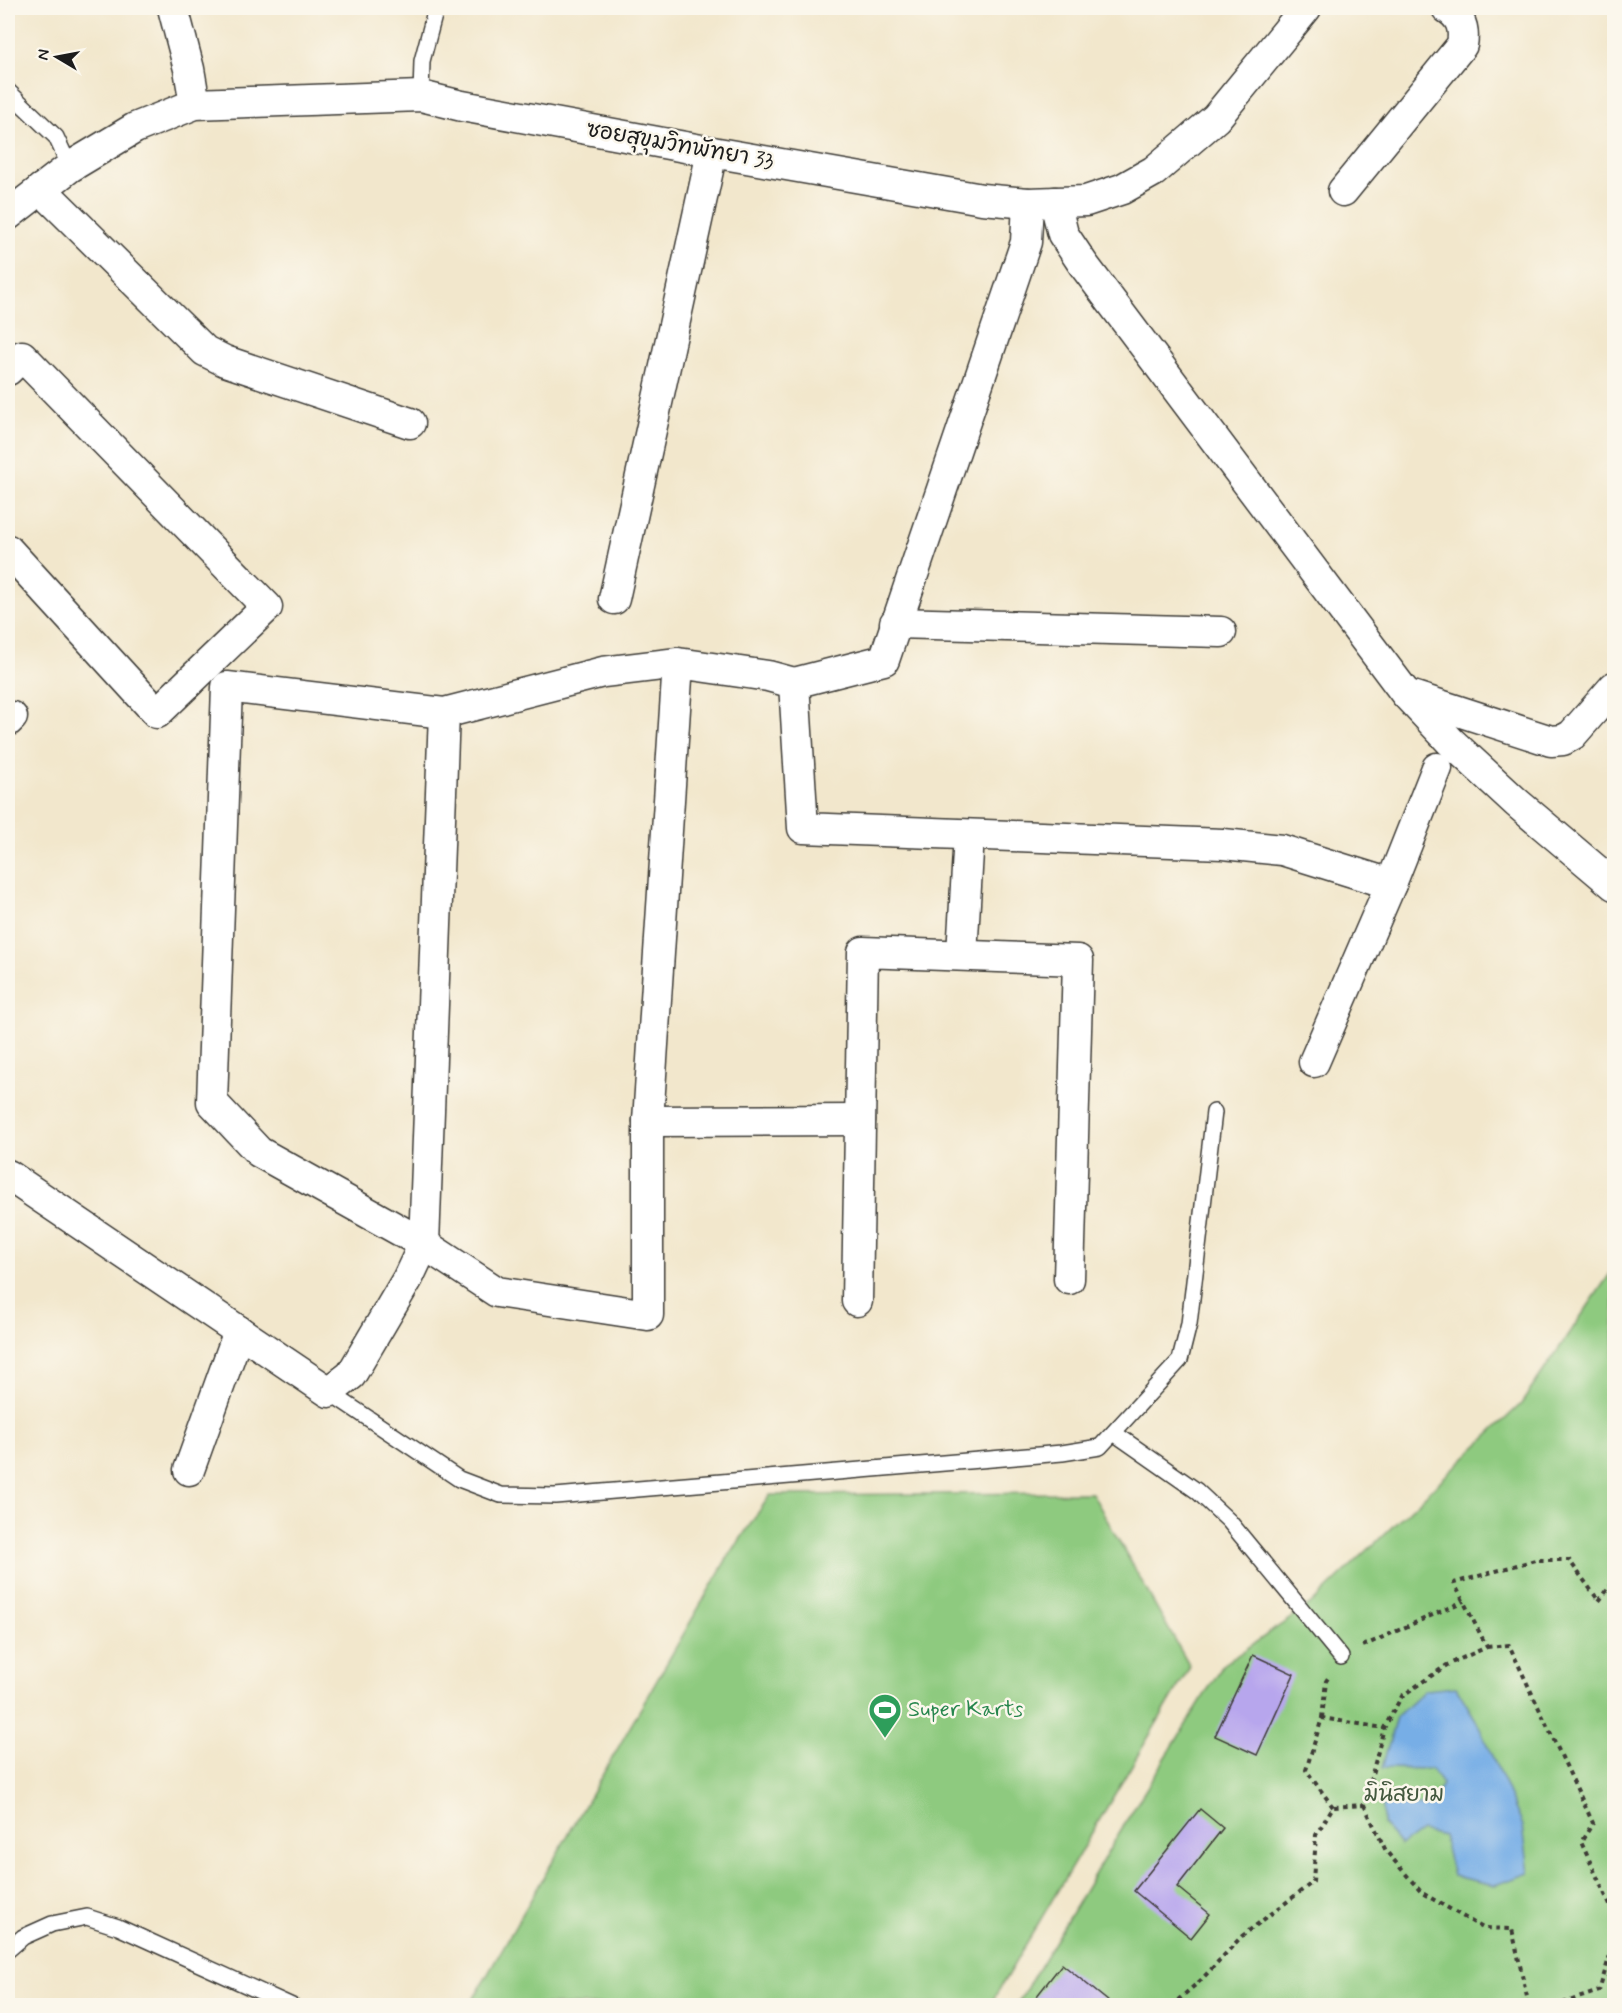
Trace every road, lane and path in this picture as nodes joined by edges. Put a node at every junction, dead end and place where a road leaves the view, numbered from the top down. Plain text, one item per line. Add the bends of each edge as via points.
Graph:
1 (174, 8) edge
2 (436, 8) edge
3 (1306, 8) edge
4 (1447, 8) edge
5 (8, 91) edge
6 (421, 96) junction
7 (195, 104) junction
8 (711, 152) junction
9 (70, 167) junction
10 (40, 189) junction
11 (1343, 191) dead end
12 (1042, 203) junction
13 (8, 215) edge
14 (8, 370) edge
15 (410, 423) dead end
16 (8, 550) edge
17 (614, 599) dead end
18 (895, 623) junction
19 (1221, 633) dead end
20 (678, 663) junction
21 (794, 683) junction
22 (1614, 687) edge
23 (1406, 694) junction
24 (444, 713) junction
25 (1437, 768) dead end
26 (969, 835) junction
27 (1391, 884) junction
28 (1614, 885) edge
29 (962, 954) junction
30 (1314, 1062) dead end
31 (1214, 1112) dead end
32 (860, 1120) junction
33 (648, 1122) junction
34 (8, 1175) edge
35 (424, 1244) junction
36 (1069, 1279) dead end
37 (857, 1301) dead end
38 (239, 1331) junction
39 (329, 1392) junction
40 (1114, 1433) junction
41 (189, 1470) dead end
42 (1614, 1581) edge
43 (1464, 1601) junction
44 (1487, 1647) junction
45 (1341, 1657) junction
46 (1322, 1718) junction
47 (1384, 1728) junction
48 (1364, 1805) junction
49 (1333, 1807) junction
50 (1614, 1914) edge
51 (8, 1950) edge
52 (1614, 1952) edge
53 (292, 2006) edge
54 (1171, 2006) edge
55 (1529, 2006) edge
56 (1554, 2006) edge

1 - 7 street
2 - 6 lane via 422,62
3 - 12 street, ซอยสุขุมวิทพัทยา 33 via 1216,118 1154,171 1122,189 1086,201
4 - 11 street via 1460,20 1462,45
5 - 9 lane via 56,137
6 - 7 street, ซอยสุขุมวิทพัทยา 33
6 - 8 street, ซอยสุขุมวิทพัทยา 33
7 - 9 street, ซอยสุขุมวิทพัทยา 33 via 135,128
8 - 12 street, ซอยสุขุมวิทพัทยา 33 via 982,198
8 - 17 street
9 - 10 street, ซอยสุขุมวิทพัทยา 33
10 - 13 street, ซอยสุขุมวิทพัทยา 33
10 - 15 street via 205,351
12 - 18 street
12 - 23 street via 1083,264
14 - 16 street via 22,356 267,607 157,713
18 - 19 street
18 - 21 street via 884,660
20 - 21 street
20 - 24 street via 603,672
20 - 33 street
21 - 26 street via 803,828
22 - 23 street via 1572,735 1551,741
23 - 28 street via 1509,796
24 - 35 street
24 - 35 street via 227,687 212,1102 259,1152
25 - 27 street
26 - 27 street via 1223,844 1282,850
26 - 29 street
27 - 30 street
29 - 32 street via 863,952
29 - 36 street via 1078,960
31 - 40 lane via 1189,1324 1179,1360
32 - 33 street
32 - 37 street
33 - 35 street via 648,1315 497,1293
34 - 38 street
35 - 39 street via 351,1375
38 - 39 street
38 - 41 street
39 - 40 lane via 459,1479 501,1496 555,1496 1062,1453 1100,1447
40 - 45 lane via 1197,1491 1229,1521
42 - 43 path via 1599,1601 1569,1560 1535,1560 1454,1583
43 - 44 path
43 - 45 path
44 - 47 path via 1447,1665 1402,1696
44 - 50 path via 1509,1645 1514,1655 1593,1823 1581,1842
45 - 46 path via 1326,1681
46 - 47 path
46 - 49 path via 1306,1770
47 - 48 path
48 - 49 path
48 - 55 path via 1386,1851 1422,1893 1484,1929 1512,1929
49 - 54 path via 1316,1835 1313,1882 1242,1936
51 - 53 lane via 23,1937 52,1924 87,1917 118,1927
52 - 56 path via 1599,1991

